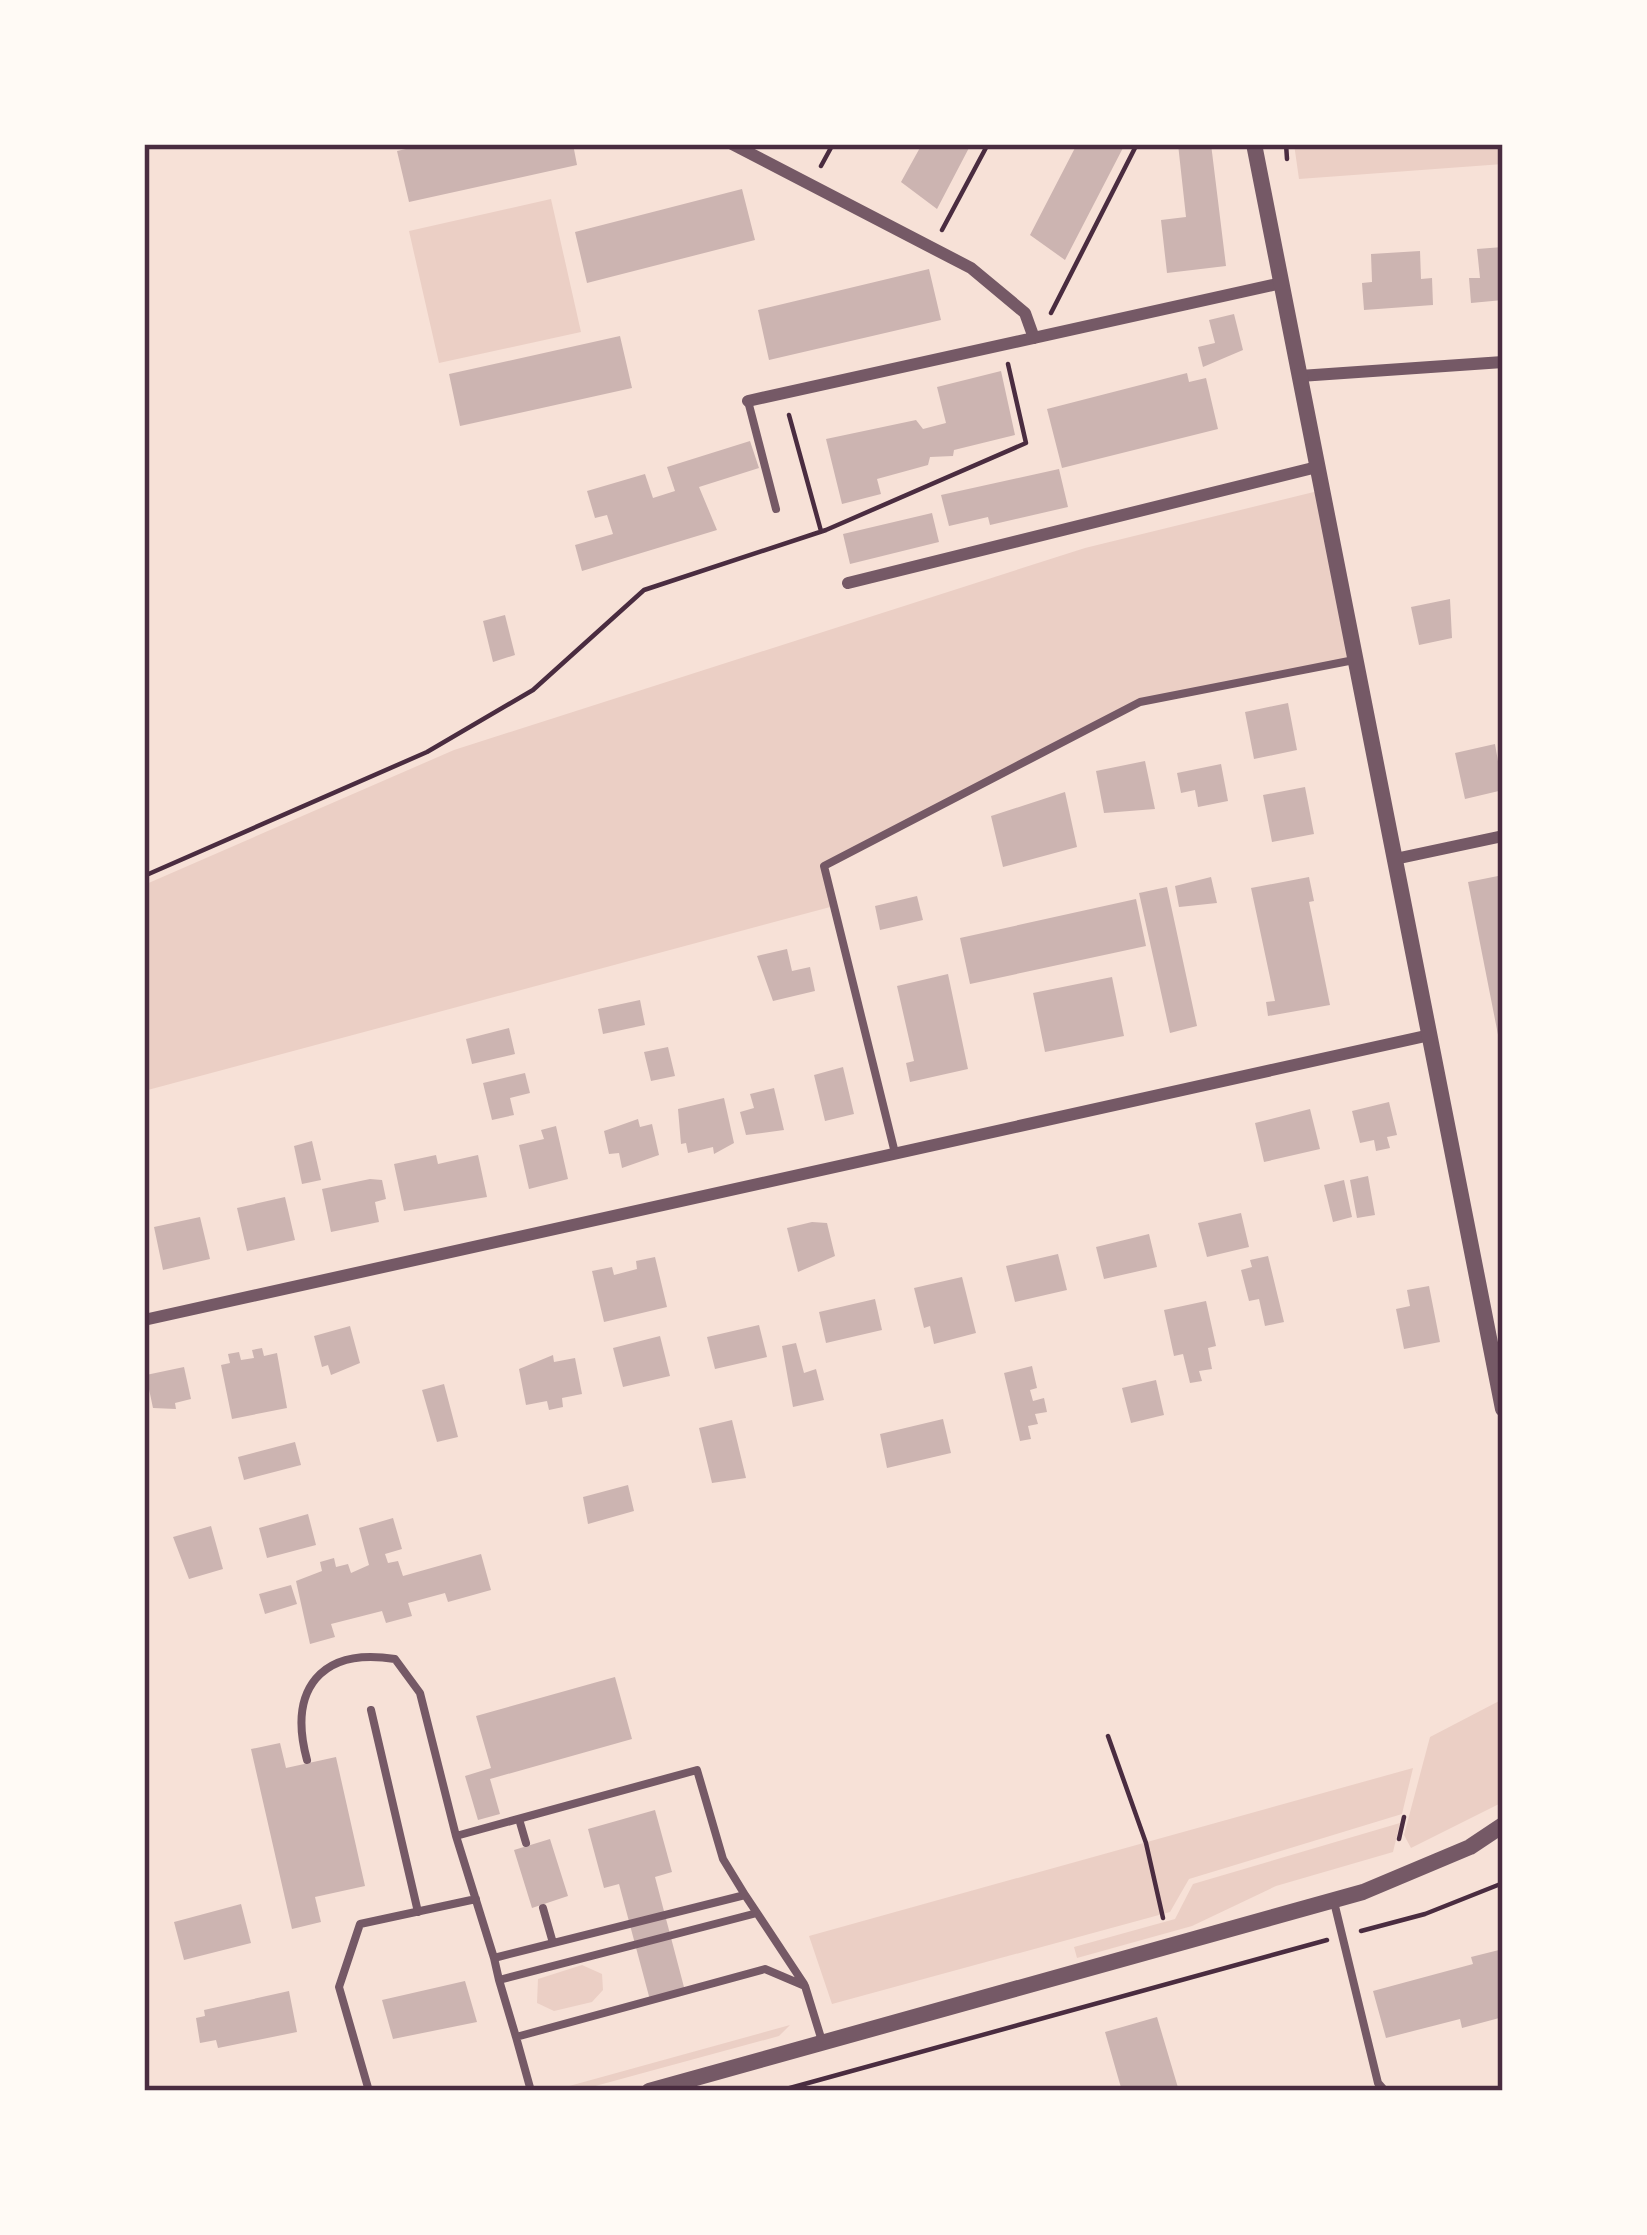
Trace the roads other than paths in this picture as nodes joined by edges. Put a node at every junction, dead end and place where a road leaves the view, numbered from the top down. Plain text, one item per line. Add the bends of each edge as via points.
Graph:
1 (732, 144) edge
2 (1254, 144) edge
3 (1282, 284) junction
4 (1034, 338) junction
5 (1503, 362) edge
6 (1300, 376) junction
7 (748, 401) joint
8 (1317, 467) junction
9 (776, 509) dead end
10 (848, 583) dead end
11 (1355, 660) junction
12 (1503, 836) edge
13 (1395, 859) junction
14 (1430, 1035) junction
15 (894, 1149) junction
16 (144, 1320) edge
17 (1502, 1397) edge
18 (371, 1711) dead end
19 (307, 1760) dead end
20 (519, 1819) junction
21 (1503, 1825) edge
22 (456, 1836) junction
23 (526, 1843) dead end
24 (745, 1894) junction
25 (476, 1899) junction
26 (1333, 1900) junction
27 (543, 1908) dead end
28 (418, 1912) junction
29 (757, 1913) junction
30 (553, 1943) junction
31 (494, 1958) junction
32 (499, 1980) junction
33 (805, 1986) junction
34 (517, 2037) junction
35 (823, 2043) junction
36 (369, 2091) edge
37 (531, 2091) edge
38 (649, 2091) edge
39 (1385, 2091) edge

1 - 4 street via 970,268 1025,313
2 - 3 street
3 - 4 street
3 - 6 street
4 - 7 street
5 - 6 street
6 - 8 street
7 - 9 lane
8 - 10 street
8 - 11 street
11 - 13 street
11 - 15 lane via 1141,702 824,866
12 - 13 street
13 - 14 street
14 - 15 street
14 - 17 street
15 - 16 street
18 - 28 lane
19 - 22 lane via 300,1735 307,1685 320,1670 373,1656 394,1659 420,1693
20 - 22 lane
20 - 23 lane
20 - 24 lane via 697,1769 722,1859
21 - 26 street via 1470,1847
22 - 25 lane
24 - 29 lane
24 - 30 lane
25 - 28 lane
25 - 31 lane
26 - 35 street
26 - 39 lane
27 - 30 lane
28 - 36 lane via 360,1924 339,1987
29 - 32 lane
29 - 33 lane
30 - 31 lane
31 - 32 lane
32 - 34 lane
33 - 34 lane via 765,1969
33 - 35 lane
34 - 37 lane
35 - 38 street

